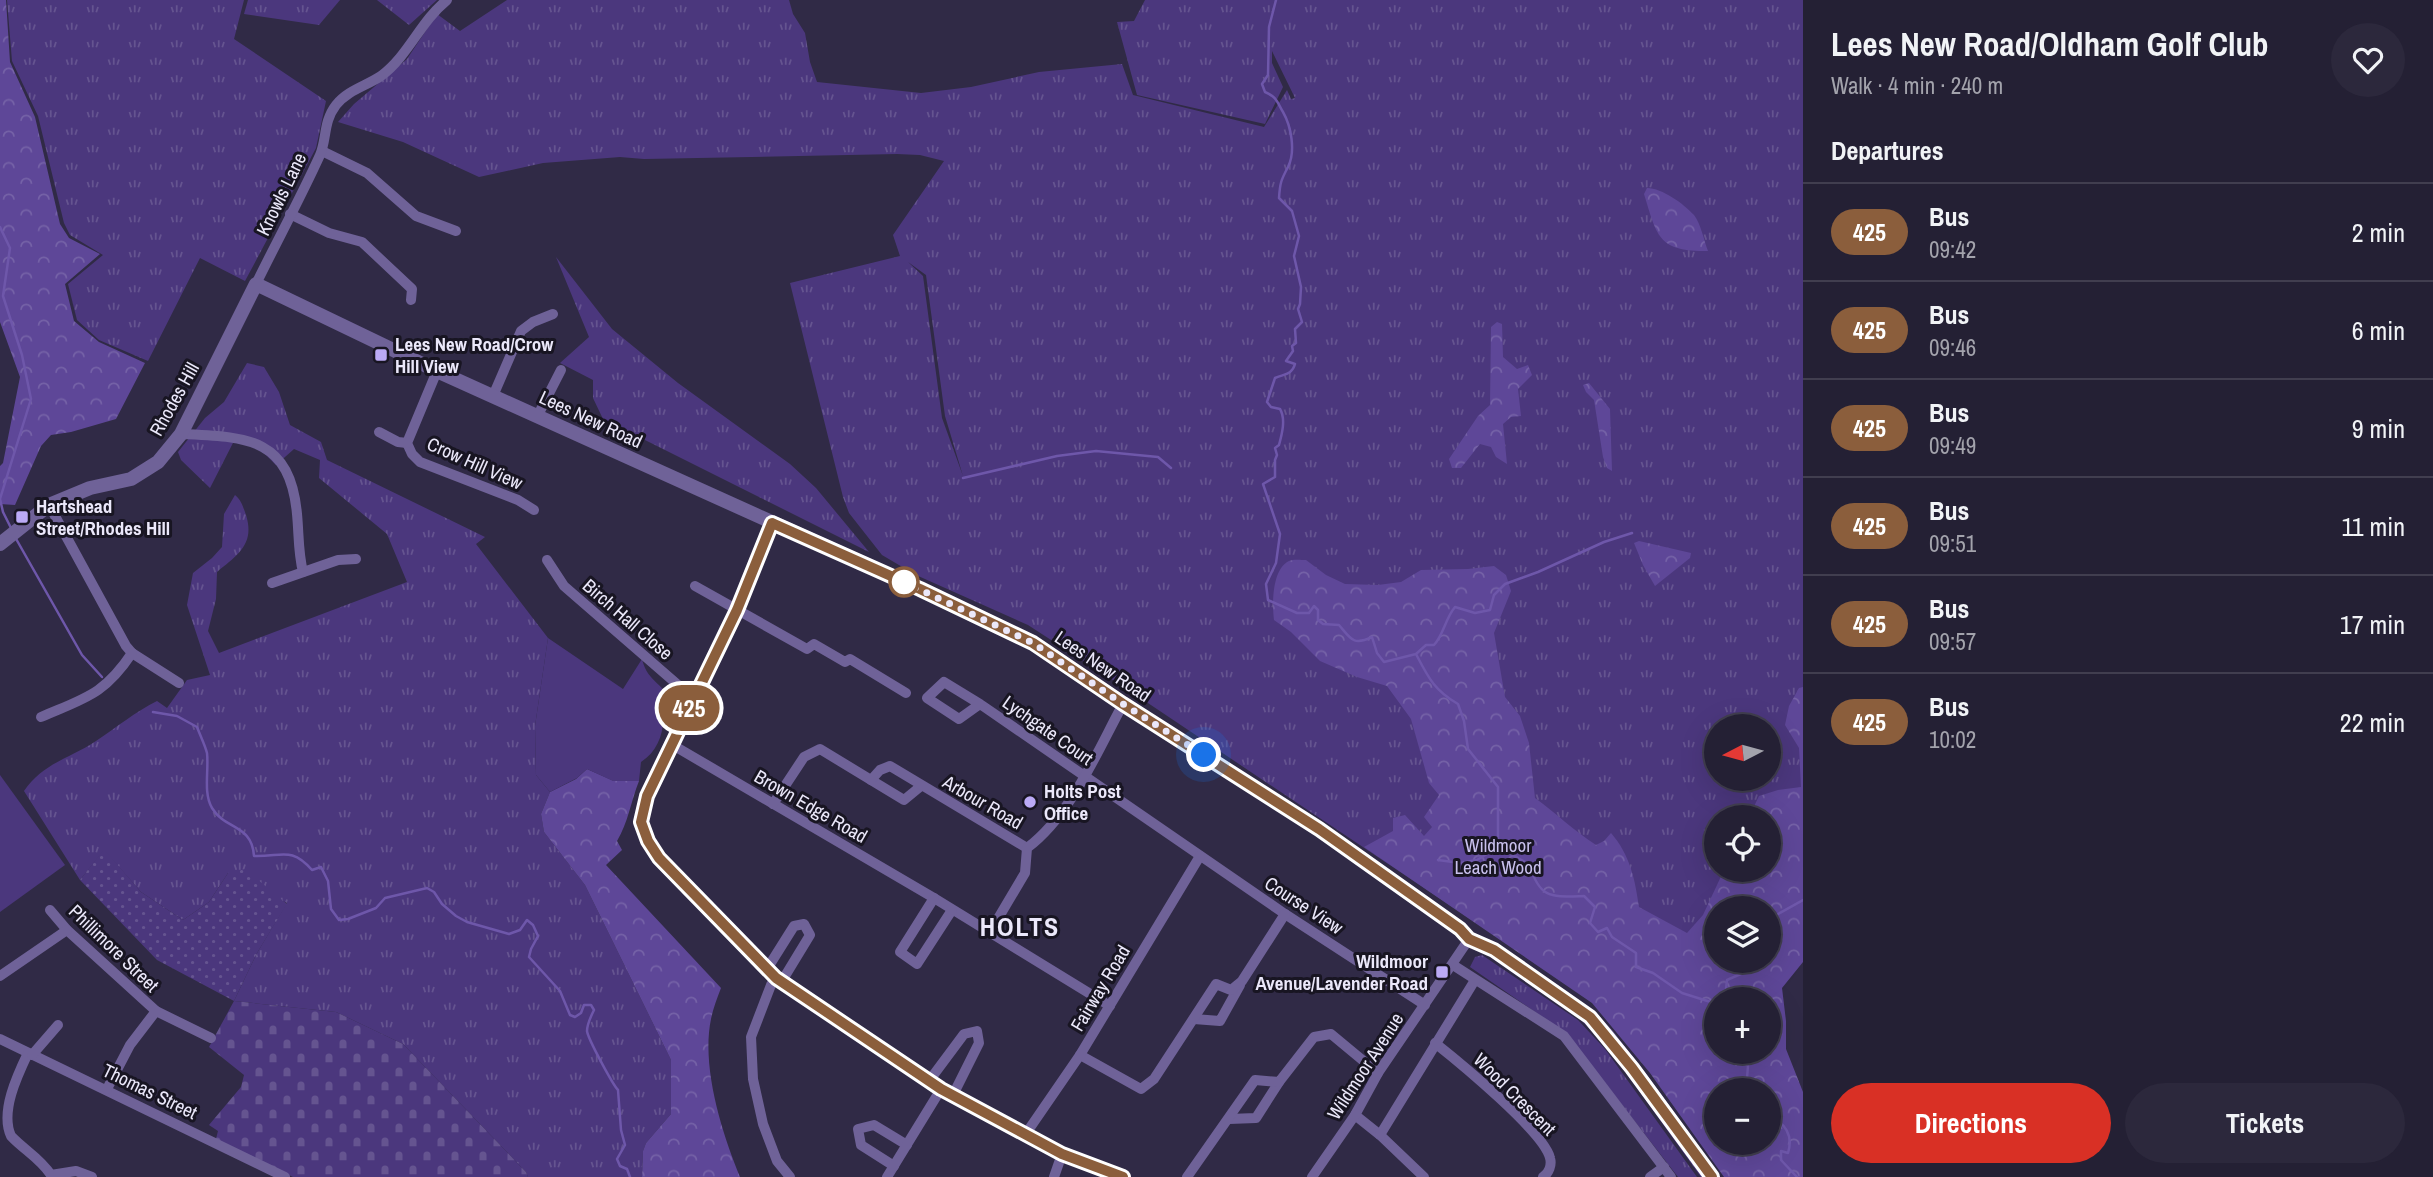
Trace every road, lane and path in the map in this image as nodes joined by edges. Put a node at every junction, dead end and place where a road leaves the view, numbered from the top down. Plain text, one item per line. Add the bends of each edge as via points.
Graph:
1 (447, 0) edge
2 (322, 151) junction
3 (290, 214) junction
4 (456, 231) dead end
5 (256, 284) junction
6 (411, 300) dead end
7 (553, 314) dead end
8 (561, 370) dead end
9 (437, 371) junction
10 (493, 396) junction
11 (538, 415) junction
12 (379, 432) dead end
13 (181, 434) junction
14 (407, 443) junction
15 (49, 505) junction
16 (534, 510) dead end
17 (772, 523) junction
18 (0, 543) edge
19 (356, 559) dead end
20 (547, 561) dead end
21 (303, 572) junction
22 (272, 583) dead end
23 (695, 586) dead end
24 (737, 610) junction
25 (132, 653) junction
26 (180, 682) dead end
27 (906, 693) dead end
28 (693, 698) junction
29 (980, 704) dead end
30 (1123, 704) junction
31 (41, 717) dead end
32 (671, 744) junction
33 (1084, 777) junction
34 (872, 780) junction
35 (921, 786) junction
36 (773, 804) junction
37 (1027, 848) junction
38 (1199, 856) junction
39 (934, 898) junction
40 (50, 910) dead end
41 (952, 910) junction
42 (1285, 914) junction
43 (66, 930) junction
44 (990, 933) junction
45 (1469, 939) junction
46 (1453, 965) junction
47 (767, 969) junction
48 (0, 976) edge
49 (779, 980) junction
50 (1475, 980) junction
51 (1242, 981) junction
52 (1425, 1005) junction
53 (1110, 1006) junction
54 (156, 1011) junction
55 (1194, 1019) junction
56 (58, 1025) dead end
57 (211, 1038) dead end
58 (0, 1039) edge
59 (1435, 1043) junction
60 (30, 1054) junction
61 (1080, 1055) junction
62 (1378, 1073) junction
63 (929, 1081) junction
64 (1279, 1082) junction
65 (107, 1089) junction
66 (941, 1089) junction
67 (953, 1095) junction
68 (1355, 1115) junction
69 (1229, 1119) junction
70 (1025, 1135) junction
71 (1381, 1135) junction
72 (907, 1145) junction
73 (1062, 1154) junction
74 (894, 1166) junction
75 (1668, 1172) edge
76 (50, 1176) edge
77 (92, 1177) edge
78 (285, 1177) edge
79 (790, 1177) edge
80 (887, 1177) edge
81 (1054, 1177) edge
82 (1123, 1177) edge
83 (1187, 1177) edge
84 (1312, 1177) edge
85 (1424, 1177) edge
86 (1543, 1177) edge
87 (1650, 1177) edge
88 (1712, 1177) edge

1 - 2 street, Knowls Lane via 427,18 394,64 336,105
2 - 3 street, Knowls Lane
2 - 4 street via 367,173 416,216
3 - 5 street, Knowls Lane
3 - 6 street via 371,248 412,289
5 - 9 street, Lees New Road
5 - 13 street, Rhodes Hill
7 - 10 street via 521,331
8 - 11 street
9 - 10 street, Lees New Road
9 - 14 street, Crow Hill View
10 - 11 street, Lees New Road
11 - 17 street, Lees New Road
12 - 14 street, Crow Hill View
13 - 15 street, Rhodes Hill via 146,472 76,492
13 - 21 street via 237,437 258,443 282,463 297,513
14 - 16 street, Crow Hill View via 420,462
15 - 18 street, Rhodes Hill
15 - 25 street
17 - 24 street
17 - 30 street, Lees New Road via 1033,643
19 - 21 street
20 - 28 street, Birch Hall Close via 564,586
21 - 22 street
23 - 24 street
24 - 27 street via 807,649 814,644 845,662 850,659
24 - 28 street
25 - 26 street
25 - 31 street via 101,691
28 - 32 street
29 - 33 street, Lychgate Court
30 - 33 street
30 - 45 street, Lees New Road via 1319,829
32 - 36 street, Brown Edge Road
32 - 47 street via 643,807 643,831 668,868
33 - 37 street via 1046,834
33 - 38 street, Lychgate Court
34 - 35 street, Arbour Road via 904,800
34 - 35 street, Arbour Road via 890,766
34 - 36 street, Arbour Road via 820,749 804,757
35 - 37 street, Arbour Road
36 - 39 street, Brown Edge Road
37 - 44 street via 1025,873
38 - 42 street, Course View
38 - 53 street, Fairway Road
39 - 41 street, Brown Edge Road
39 - 41 street via 900,952 918,964
40 - 43 street, Phillimore Street
41 - 44 street, Brown Edge Road
42 - 51 street
42 - 52 street, Course View
43 - 48 street
43 - 54 street, Phillimore Street
44 - 53 street, Brown Edge Road
45 - 46 street, Wildmoor Avenue
45 - 88 street, Lees New Road via 1494,950 1590,1017
46 - 50 street
46 - 52 street, Wildmoor Avenue
47 - 49 street
47 - 49 street via 794,926 804,924 810,935
49 - 63 street
49 - 79 street via 771,985 751,1037 753,1079 763,1124 777,1161
50 - 59 street
50 - 75 street via 1564,1036
51 - 55 street via 1231,990 1216,984
51 - 55 street via 1220,1021
52 - 62 street, Wildmoor Avenue
53 - 61 street, Fairway Road
54 - 57 street, Phillimore Street
54 - 65 street, Phillimore Street via 130,1045
55 - 61 street via 1154,1080 1141,1089
56 - 60 street
58 - 60 street, Thomas Street
59 - 71 street
59 - 86 street, Wood Crescent via 1492,1090 1547,1150 1551,1164
60 - 65 street, Thomas Street
60 - 76 street via 3,1111 4,1124
61 - 70 street, Fairway Road
62 - 64 street via 1331,1034 1314,1037
62 - 68 street, Wildmoor Avenue
63 - 66 street
63 - 67 street via 964,1034 977,1031 979,1043
64 - 69 street via 1256,1118
64 - 69 street via 1255,1080
65 - 78 street, Thomas Street
66 - 67 street
66 - 72 street
67 - 70 street
68 - 71 street
68 - 84 street, Wildmoor Avenue
69 - 83 street
70 - 73 street
71 - 85 street
72 - 74 street
72 - 74 street via 874,1125 858,1129 861,1145
73 - 81 street
73 - 82 street
74 - 80 street
75 - 87 street
76 - 77 street via 76,1171

